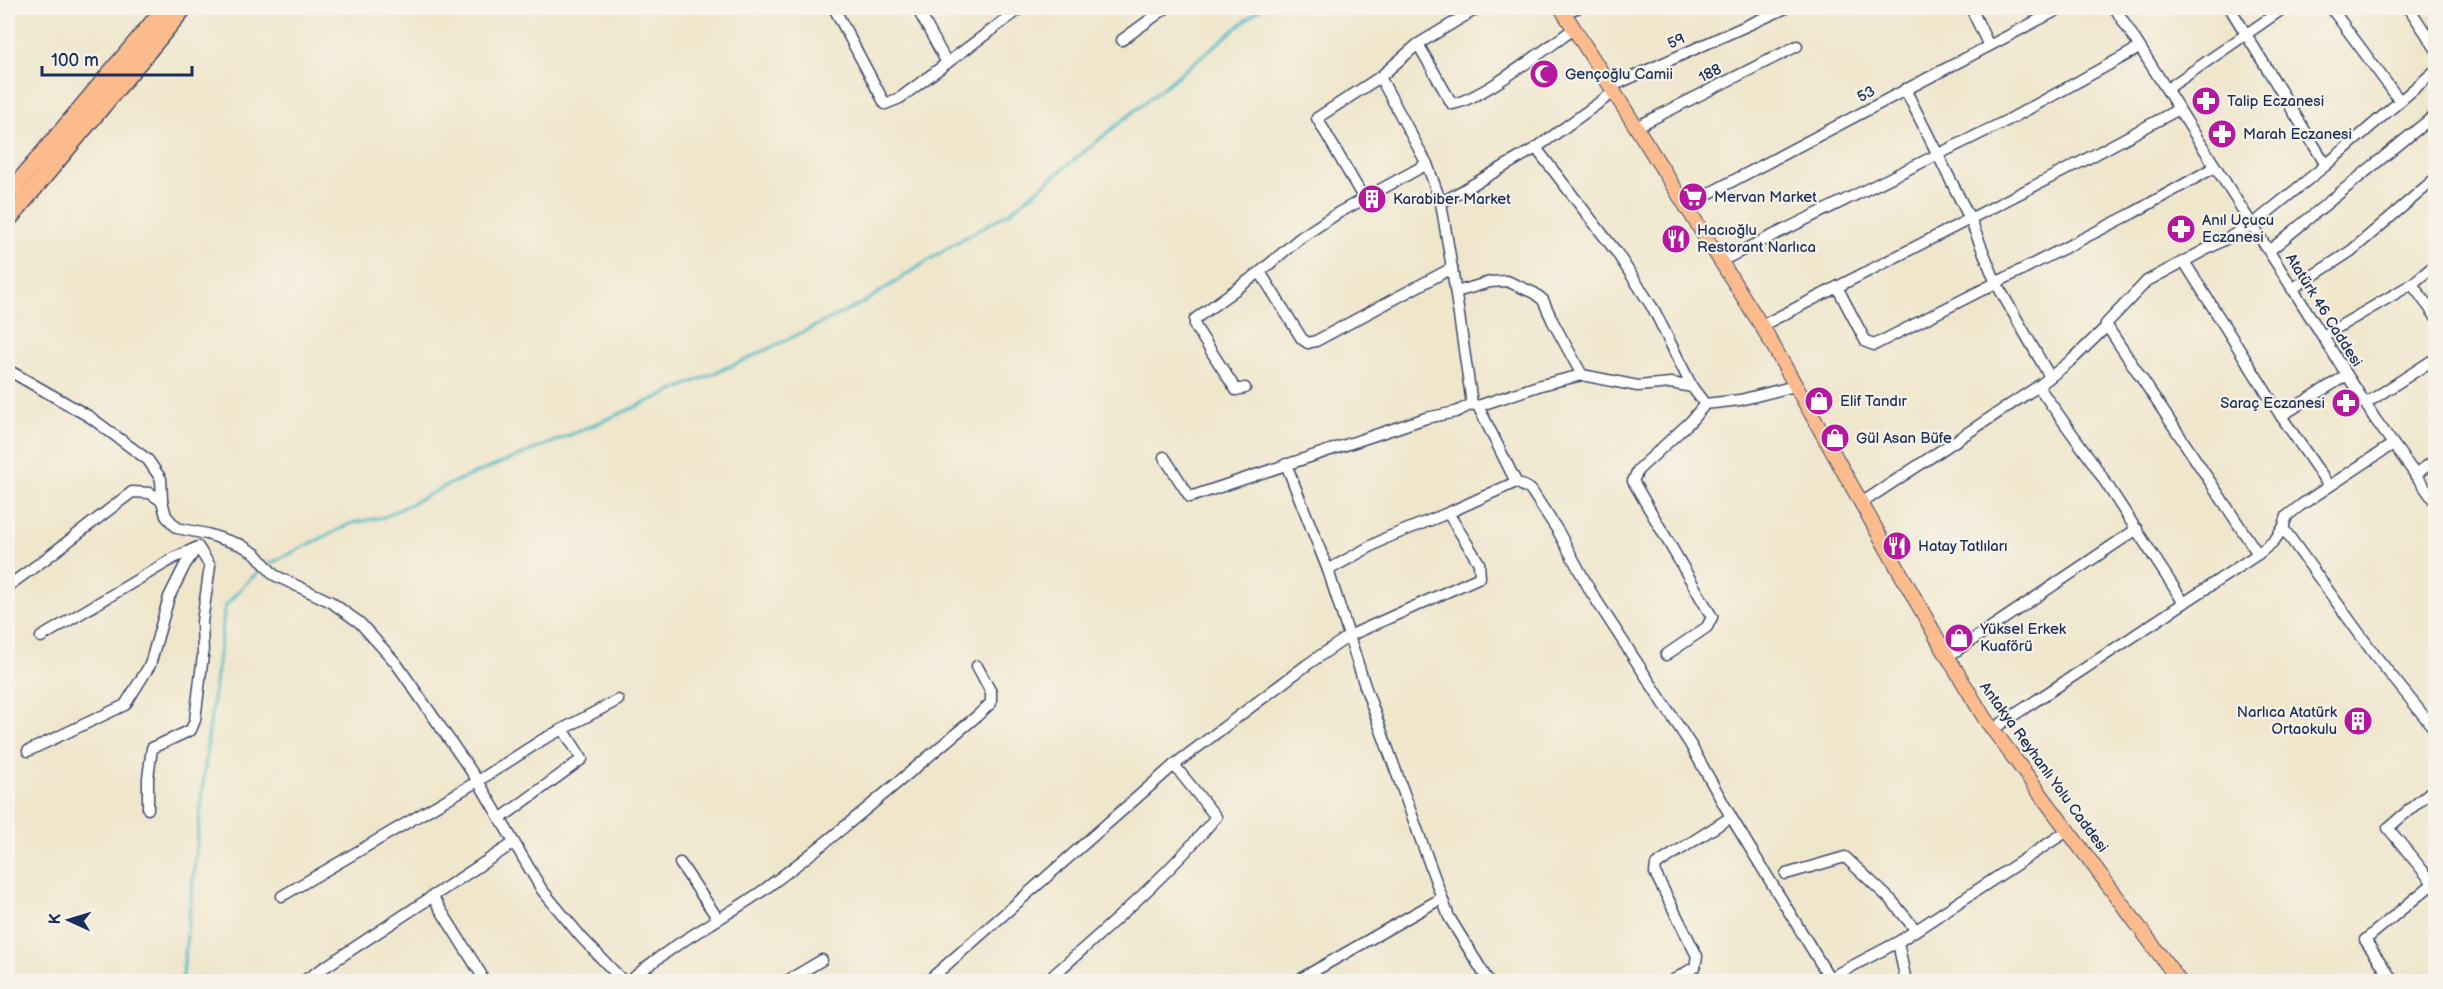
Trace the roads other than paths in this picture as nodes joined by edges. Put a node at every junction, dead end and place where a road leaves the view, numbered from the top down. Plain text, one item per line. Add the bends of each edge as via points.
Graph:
1 (165, 8) edge
2 (184, 8) edge
3 (833, 8) edge
4 (917, 8) edge
5 (1022, 8) edge
6 (1165, 8) edge
7 (1478, 8) edge
8 (1782, 8) edge
9 (1971, 8) edge
10 (2061, 8) edge
11 (2115, 8) edge
12 (2230, 8) edge
13 (2284, 8) edge
14 (2331, 8) edge
15 (2409, 8) edge
16 (1567, 9) edge
17 (1006, 12) edge
18 (1574, 29) junction
19 (2245, 35) junction
20 (1122, 40) dead end
21 (1418, 44) junction
22 (1988, 44) junction
23 (1797, 46) dead end
24 (2139, 48) junction
25 (2436, 49) edge
26 (947, 63) junction
27 (2436, 70) edge
28 (1380, 77) junction
29 (1905, 89) junction
30 (2167, 89) junction
31 (1612, 90) junction
32 (2400, 101) junction
33 (2179, 109) junction
34 (2436, 114) edge
35 (1636, 126) junction
36 (1536, 148) junction
37 (1936, 153) junction
38 (1427, 164) junction
39 (2326, 165) junction
40 (2215, 167) junction
41 (2436, 178) edge
42 (8, 195) edge
43 (1364, 199) junction
44 (1441, 203) junction
45 (1686, 206) junction
46 (1970, 219) junction
47 (8, 220) edge
48 (2252, 225) junction
49 (2269, 251) junction
50 (1721, 261) junction
51 (2185, 263) junction
52 (2436, 264) edge
53 (1452, 268) junction
54 (1260, 272) junction
55 (1996, 283) junction
56 (2412, 284) junction
57 (1837, 287) junction
58 (2292, 290) junction
59 (1456, 292) junction
60 (2436, 317) edge
61 (1761, 326) junction
62 (2107, 326) junction
63 (2323, 336) junction
64 (2436, 358) edge
65 (8, 370) edge
66 (1582, 375) junction
67 (2348, 375) junction
68 (2050, 377) junction
69 (1795, 386) junction
70 (2038, 386) junction
71 (1692, 387) junction
72 (1245, 388) dead end
73 (1705, 404) junction
74 (2366, 404) junction
75 (1475, 405) junction
76 (2281, 416) junction
77 (2393, 444) junction
78 (1164, 457) dead end
79 (2436, 459) edge
80 (1286, 464) junction
81 (2415, 475) junction
82 (1516, 482) junction
83 (2329, 486) junction
84 (162, 501) junction
85 (2436, 503) edge
86 (1860, 504) junction
87 (1448, 513) junction
88 (2283, 528) junction
89 (2137, 529) junction
90 (207, 534) junction
91 (198, 547) junction
92 (2258, 554) junction
93 (1328, 570) junction
94 (8, 586) edge
95 (2184, 603) junction
96 (1349, 636) junction
97 (41, 637) dead end
98 (1666, 655) dead end
99 (1947, 657) junction
100 (977, 666) dead end
101 (618, 700) dead end
102 (563, 729) junction
103 (1993, 729) junction
104 (2436, 730) edge
105 (28, 751) dead end
106 (1174, 765) junction
107 (478, 781) junction
108 (2436, 787) edge
109 (148, 809) dead end
110 (1731, 817) junction
111 (500, 819) junction
112 (2068, 830) junction
113 (514, 843) junction
114 (680, 863) dead end
115 (1786, 874) dead end
116 (2434, 882) edge
117 (282, 896) dead end
118 (432, 896) junction
119 (1442, 898) junction
120 (718, 919) junction
121 (1915, 929) junction
122 (1898, 942) junction
123 (822, 960) dead end
124 (481, 974) dead end
125 (1825, 979) edge
126 (302, 981) edge
127 (624, 981) edge
128 (629, 981) edge
129 (785, 981) edge
130 (927, 981) edge
131 (1046, 981) edge
132 (1295, 981) edge
133 (1489, 981) edge
134 (1670, 981) edge
135 (1906, 981) edge
136 (2180, 981) edge
137 (2394, 981) edge

1 - 42 highway
2 - 47 highway
3 - 26 street via 885,104 900,98
4 - 26 street
5 - 17 street
6 - 20 street
7 - 21 street
8 - 31 street, 59
9 - 22 street
10 - 22 street, 53
11 - 24 street, Atatürk 46 Caddesi
12 - 19 street
13 - 19 street
14 - 32 street
15 - 25 street
16 - 18 main road, Antakya Reyhanlı Yolu Caddesi
17 - 26 street
18 - 21 street via 1490,86 1452,104
18 - 31 main road, Antakya Reyhanlı Yolu Caddesi
19 - 30 street
19 - 39 street
21 - 28 street
22 - 29 street, 53
23 - 35 street, 188
24 - 30 street, Atatürk 46 Caddesi
24 - 37 street via 2012,118
27 - 32 street
28 - 38 street
28 - 43 street via 1317,118
29 - 37 street
29 - 45 street, 53
30 - 33 street, Atatürk 46 Caddesi
31 - 35 main road, Antakya Reyhanlı Yolu Caddesi
31 - 36 street, 59
32 - 39 street
33 - 40 street, Atatürk 46 Caddesi
33 - 46 street
34 - 49 street
35 - 45 main road, Antakya Reyhanlı Yolu Caddesi
36 - 44 street, 59
36 - 71 street via 1617,253 1654,310
37 - 46 street
37 - 50 street
38 - 43 street
38 - 44 street
39 - 48 street
40 - 48 street, Atatürk 46 Caddesi
40 - 55 street
41 - 58 street via 2351,251
43 - 54 street via 1300,238
44 - 53 street
45 - 50 main road, Antakya Reyhanlı Yolu Caddesi
46 - 55 street
46 - 57 street
48 - 49 street, Atatürk 46 Caddesi
48 - 51 street
49 - 58 street, Atatürk 46 Caddesi
50 - 61 main road, Antakya Reyhanlı Yolu Caddesi
51 - 62 street via 2147,281
51 - 76 street
52 - 56 street
53 - 54 street via 1308,343
53 - 59 street
54 - 72 street via 1195,319 1195,326 1236,390
55 - 57 street via 1874,345 1866,342
55 - 68 street
56 - 60 street
56 - 63 street
57 - 61 street
58 - 63 street, Atatürk 46 Caddesi
59 - 66 street via 1507,281 1534,292 1543,300
59 - 75 street
61 - 69 main road, Antakya Reyhanlı Yolu Caddesi
62 - 68 street
62 - 92 street
63 - 67 street, Atatürk 46 Caddesi
64 - 74 street
65 - 84 street via 90,417 148,460 161,479
66 - 71 street via 1638,386 1671,383
66 - 75 street
67 - 74 street, Atatürk 46 Caddesi
67 - 76 street
68 - 70 street
69 - 73 street
69 - 86 main road, Antakya Reyhanlı Yolu Caddesi
70 - 86 street
70 - 89 street
71 - 73 street
73 - 98 street via 1638,470 1633,481 1712,616 1707,627
74 - 77 street, Atatürk 46 Caddesi
75 - 80 street
75 - 82 street
76 - 83 street
77 - 81 street, Atatürk 46 Caddesi
77 - 83 street
78 - 80 street via 1191,497
79 - 81 street
80 - 93 street
81 - 85 street, Atatürk 46 Caddesi
82 - 87 street
82 - 110 street via 1531,490 1558,531 1591,592 1690,744
83 - 88 street via 2287,516
84 - 90 street via 166,516 177,528
84 - 94 street via 150,493 132,492
86 - 99 main road, Antakya Reyhanlı Yolu Caddesi
87 - 93 street via 1386,538
87 - 96 street via 1479,563 1480,577
88 - 92 street
88 - 104 street via 2374,654
89 - 95 street
89 - 99 street
90 - 91 street
90 - 107 street via 249,549 274,575 332,602 360,623 396,663
91 - 97 street
91 - 105 street via 169,597 150,665 125,705
91 - 109 street via 210,566 195,720 191,730 152,748
92 - 95 street
93 - 96 street
95 - 103 street
96 - 106 street
96 - 119 street
99 - 103 main road, Antakya Reyhanlı Yolu Caddesi
100 - 120 street via 991,692 991,703 812,853
101 - 102 street
102 - 107 street
102 - 111 street via 582,759
103 - 112 main road, Antakya Reyhanlı Yolu Caddesi
106 - 130 street
106 - 131 street via 1216,817 1189,850
107 - 111 street
107 - 117 street
108 - 116 street via 2388,828
110 - 125 street
110 - 134 street via 1656,865 1655,873 1697,956 1695,968
111 - 113 street
112 - 121 street
112 - 136 main road, Antakya Reyhanlı Yolu Caddesi
113 - 118 street
113 - 127 street via 542,890
114 - 120 street
115 - 121 street via 1845,857 1892,901
116 - 137 street via 2365,940
118 - 124 street
118 - 126 street
119 - 132 street
119 - 133 street
120 - 128 street
121 - 122 street
122 - 125 street
122 - 135 street
123 - 129 street

